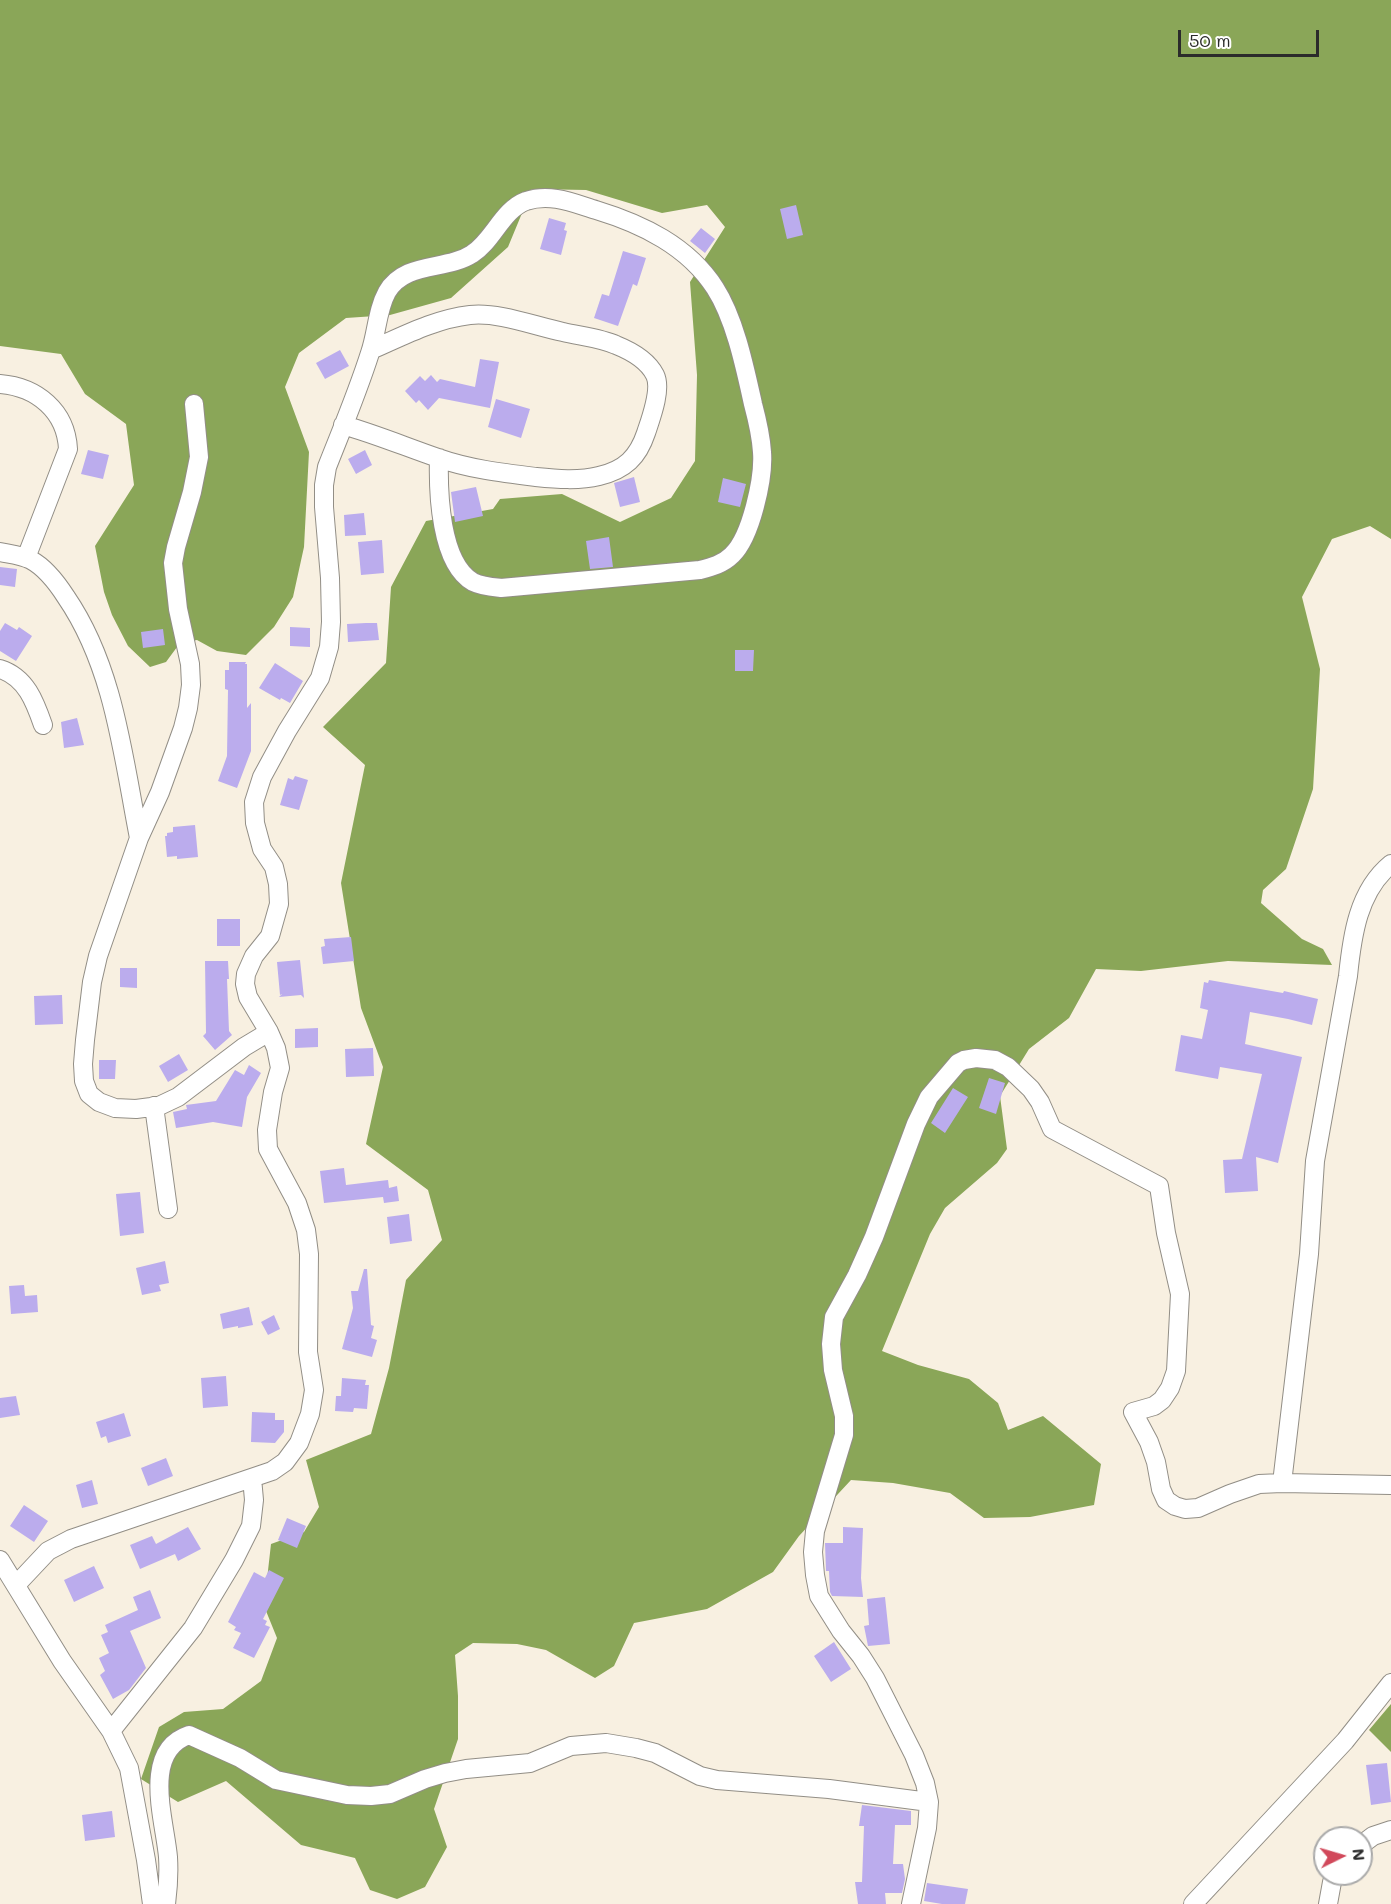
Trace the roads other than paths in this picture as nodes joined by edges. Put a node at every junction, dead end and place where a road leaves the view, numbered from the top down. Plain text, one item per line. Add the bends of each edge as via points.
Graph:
1 (371, 350) junction
2 (0, 384) edge
3 (194, 404) dead end
4 (343, 425) junction
5 (439, 458) junction
6 (0, 552) edge
7 (26, 558) junction
8 (0, 669) edge
9 (43, 725) dead end
10 (138, 838) junction
11 (1391, 864) edge
12 (269, 1032) junction
13 (154, 1106) junction
14 (168, 1209) dead end
15 (252, 1478) junction
16 (1282, 1483) junction
17 (1391, 1485) edge
18 (0, 1560) edge
19 (16, 1585) junction
20 (1391, 1683) edge
21 (111, 1731) junction
22 (928, 1802) junction
23 (1391, 1830) edge
24 (1373, 1836) edge
25 (1331, 1886) edge
26 (152, 1904) edge
27 (166, 1904) edge
28 (911, 1904) edge
29 (1193, 1904) edge
30 (1328, 1904) edge

1 - 4 street
1 - 5 street via 439,322 486,316 615,344 640,358 656,378 653,411 638,452 629,464 617,470 598,477 554,478 509,474
1 - 5 street via 380,309 399,278 472,255 509,213 523,202 535,199 564,200 654,232 683,253 716,289 746,368 762,452 762,481 744,536 732,555 714,567 501,588 474,582 454,562 447,540 438,486
2 - 7 street via 15,385 50,404 68,435 69,449
3 - 10 street via 199,457 173,563 190,663 188,708 160,792
4 - 5 street
4 - 12 street via 324,485 330,578 329,647 320,678 262,777 254,801 255,823 262,849 274,867 279,904 270,936 254,956 245,984 248,997
6 - 7 street
7 - 10 street via 55,580 88,635 116,721
8 - 9 street via 25,685
10 - 13 street via 92,982 84,1082 89,1094 114,1108
11 - 16 street via 1380,874 1359,911 1351,948 1314,1161 1309,1254
12 - 13 street via 178,1097
12 - 15 street via 280,1068 267,1130 268,1149 297,1203 306,1230 308,1352 314,1390 310,1414 285,1462
13 - 14 street
15 - 19 street via 71,1539 48,1551
15 - 21 street via 251,1526 234,1560 193,1628
16 - 17 street
16 - 22 street via 1260,1484 1198,1508 1185,1509 1166,1500 1149,1442 1133,1412 1162,1400 1176,1371 1180,1294 1159,1186 1052,1129 1040,1102 1008,1067 995,1060 958,1063 930,1097 916,1124 870,1246 834,1317 833,1370 844,1416 844,1436 815,1531 813,1552 819,1596 875,1678 914,1755
18 - 19 street
19 - 21 street
20 - 29 street via 1345,1741
21 - 26 street via 129,1768
22 - 27 street via 717,1780 700,1776 655,1753 606,1743 571,1746 530,1764 445,1773 390,1794 347,1795 276,1779 189,1735 172,1745 159,1774 168,1860
22 - 28 street
23 - 24 street
25 - 30 street

